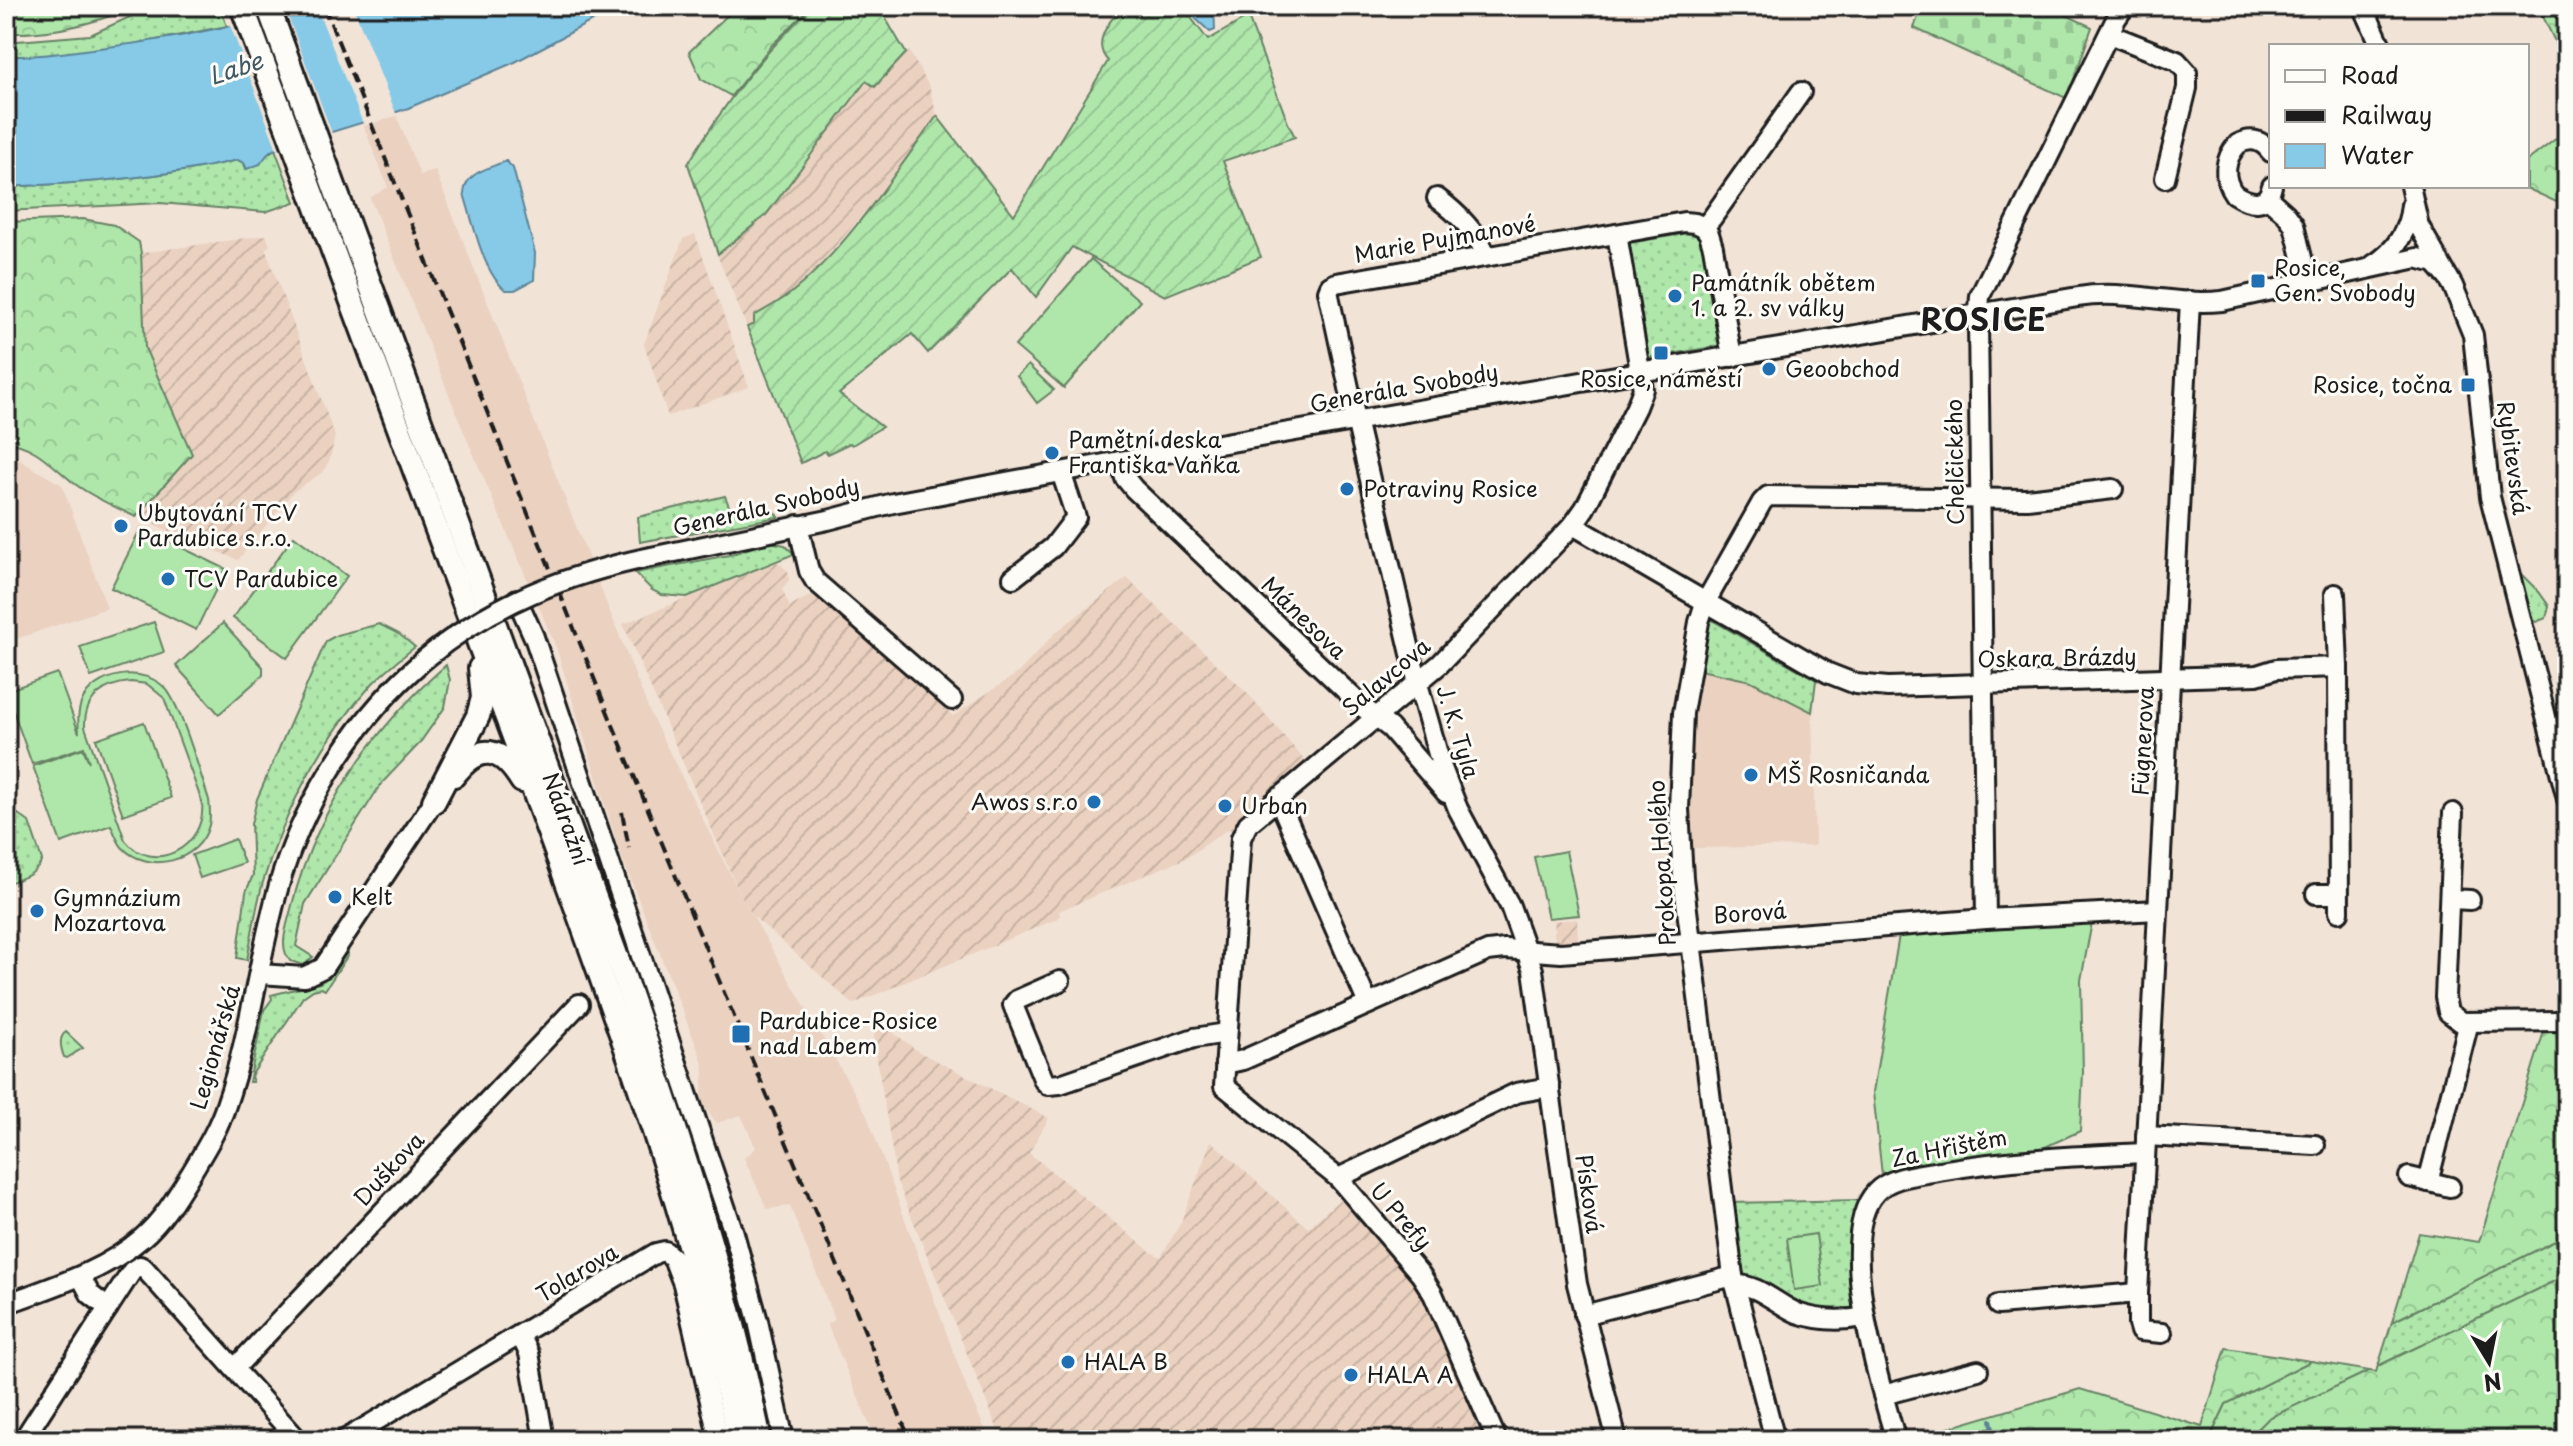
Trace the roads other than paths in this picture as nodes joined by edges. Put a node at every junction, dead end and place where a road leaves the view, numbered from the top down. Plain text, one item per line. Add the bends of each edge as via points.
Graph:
1 (242, 6) edge
2 (268, 6) edge
3 (2125, 6) edge
4 (2363, 6) edge
5 (2109, 34) junction
6 (2380, 44) edge
7 (1801, 92) dead end
8 (2269, 150) edge
9 (2165, 178) dead end
10 (2410, 188) edge
11 (2270, 192) edge
12 (1437, 198) dead end
13 (1704, 227) junction
14 (1617, 234) junction
15 (1486, 256) junction
16 (2355, 272) junction
17 (2449, 279) junction
18 (2308, 282) junction
19 (2190, 301) junction
20 (1979, 314) junction
21 (1732, 357) junction
22 (1641, 372) junction
23 (1356, 420) junction
24 (1120, 461) junction
25 (1061, 472) junction
26 (2113, 489) dead end
27 (1979, 498) junction
28 (798, 525) junction
29 (1573, 525) junction
30 (1013, 578) dead end
31 (2335, 594) dead end
32 (517, 599) junction
33 (1705, 603) junction
34 (474, 631) junction
35 (2338, 667) junction
36 (2171, 679) junction
37 (1418, 684) junction
38 (1982, 684) junction
39 (952, 700) dead end
40 (1377, 717) junction
41 (2560, 742) edge
42 (1278, 798) junction
43 (2567, 799) edge
44 (434, 801) junction
45 (540, 809) junction
46 (1458, 809) junction
47 (2453, 813) dead end
48 (2316, 894) dead end
49 (2450, 899) junction
50 (2470, 900) dead end
51 (2158, 910) junction
52 (1986, 919) junction
53 (1690, 941) junction
54 (1526, 951) junction
55 (260, 974) junction
56 (1060, 981) dead end
57 (579, 1004) dead end
58 (1368, 1004) junction
59 (2567, 1021) edge
60 (2469, 1022) junction
61 (1227, 1033) junction
62 (1225, 1064) junction
63 (1550, 1087) junction
64 (2146, 1144) junction
65 (2315, 1145) dead end
66 (2409, 1177) dead end
67 (1338, 1178) junction
68 (2428, 1182) junction
69 (2450, 1187) dead end
70 (81, 1277) junction
71 (1734, 1281) junction
72 (2138, 1293) junction
73 (6, 1304) edge
74 (1998, 1305) dead end
75 (108, 1308) junction
76 (1584, 1315) junction
77 (1865, 1317) junction
78 (2162, 1333) dead end
79 (520, 1335) junction
80 (235, 1368) junction
81 (1978, 1370) dead end
82 (1883, 1395) junction
83 (23, 1440) edge
84 (298, 1440) edge
85 (344, 1440) edge
86 (544, 1440) edge
87 (719, 1440) edge
88 (739, 1440) edge
89 (760, 1440) edge
90 (784, 1440) edge
91 (1497, 1440) edge
92 (1617, 1440) edge
93 (1775, 1440) edge
94 (1896, 1440) edge

1 - 34 main road, Nádražní
2 - 89 main road, Nádražní via 623,974 704,1215
3 - 5 street, Chelčického
4 - 6 street
5 - 9 street via 2177,61 2187,72
5 - 20 street, Chelčického via 1980,296
7 - 13 street
8 - 11 street via 2261,142 2243,142 2231,152 2226,171 2234,194 2263,202
10 - 16 street via 2410,215 2398,241 2385,257
10 - 17 street, Rybitevská via 2419,226
11 - 18 street via 2294,225
12 - 15 street via 1481,243
13 - 14 street, Marie Pujmanové via 1684,222
13 - 21 street via 1713,247
14 - 15 street, Marie Pujmanové
14 - 22 street, Salavcova
15 - 23 street, Marie Pujmanové via 1330,286
16 - 17 street, Generála Svobody via 2422,258 2435,263
16 - 18 street, Generála Svobody
17 - 41 street, Rybitevská via 2475,342 2490,497
18 - 19 street, Generála Svobody via 2222,301
19 - 20 street, Generála Svobody via 2094,295
19 - 36 street, Fügnerova
20 - 21 street, Generála Svobody
20 - 27 street, Chelčického
21 - 22 street, Generála Svobody
22 - 23 street, Generála Svobody
22 - 29 street, Salavcova via 1640,400
23 - 24 street, Generála Svobody
23 - 37 street, J. K. Tyla
24 - 25 street, Generála Svobody
24 - 40 street, Mánesova via 1134,489
25 - 28 street, Generála Svobody
25 - 30 street via 1076,517 1053,547
26 - 27 street, Prokopa Holého via 2027,499
27 - 33 street, Prokopa Holého via 1768,496
27 - 38 street, Chelčického
28 - 32 street, Generála Svobody, bridge via 591,571
28 - 39 street via 815,581
29 - 33 street, Oskara Brázdy
29 - 37 street, Salavcova
31 - 35 street
32 - 55 street, Legionářská, bridge via 425,659 392,689 333,766 306,814 283,874
32 - 90 street via 738,1245
33 - 38 street, Oskara Brázdy via 1848,682 1875,687
33 - 53 street, Prokopa Holého via 1681,737 1680,843
34 - 44 main road via 481,706
34 - 45 main road, Nádražní
35 - 36 street, Oskara Brázdy
35 - 48 street via 2338,903
36 - 38 street, Oskara Brázdy
36 - 51 street, Fügnerova
37 - 40 street, Salavcova
37 - 46 street, J. K. Tyla
38 - 52 street, Chelčického
40 - 42 street, Salavcova
40 - 46 street, Mánesova
41 - 43 street, Rybitevská
42 - 58 street
42 - 61 street, Salavcova via 1248,824 1241,838
44 - 45 main road via 469,758 492,752 510,763
44 - 55 street, Legionářská via 327,964 304,977
45 - 88 main road, Nádražní via 690,1242
46 - 54 street, J. K. Tyla via 1510,906
47 - 49 street
49 - 50 street
49 - 60 street via 2445,1004 2451,1016
51 - 52 street, Borová
51 - 64 street, Fügnerova
52 - 53 street, Borová
53 - 54 street, Borová via 1561,953
53 - 71 street, Prokopa Holého
54 - 58 street, Borová via 1488,951
54 - 63 street, Písková via 1536,983
55 - 70 street, Legionářská via 230,1092 214,1135 181,1191 131,1247
56 - 61 street via 1013,1005 1048,1085 1194,1038
57 - 80 street, Duškova
58 - 62 street, Borová
59 - 60 street
60 - 68 street
61 - 62 street, Salavcova
62 - 67 street, U Prefy via 1224,1086
63 - 67 street via 1516,1093
63 - 76 street, Písková
64 - 65 street
64 - 72 street, Fügnerova
64 - 77 street, Za Hřištěm via 2015,1159 1885,1185 1869,1203 1859,1240
66 - 68 street
67 - 91 street, U Prefy via 1428,1284
68 - 69 street
70 - 73 street, Legionářská
70 - 75 street via 90,1294
71 - 76 street
71 - 77 street via 1806,1315
71 - 93 street, Prokopa Holého
72 - 74 street
72 - 78 street, Fügnerova via 2140,1331
75 - 80 street via 140,1266
75 - 83 street
76 - 92 street, Písková
77 - 82 street, Za Hřištěm
79 - 85 street, Tolarova
79 - 86 street via 529,1353
79 - 87 street, Tolarova via 656,1253 668,1251 683,1284
80 - 84 street
81 - 82 street
82 - 94 street, Za Hřištěm

